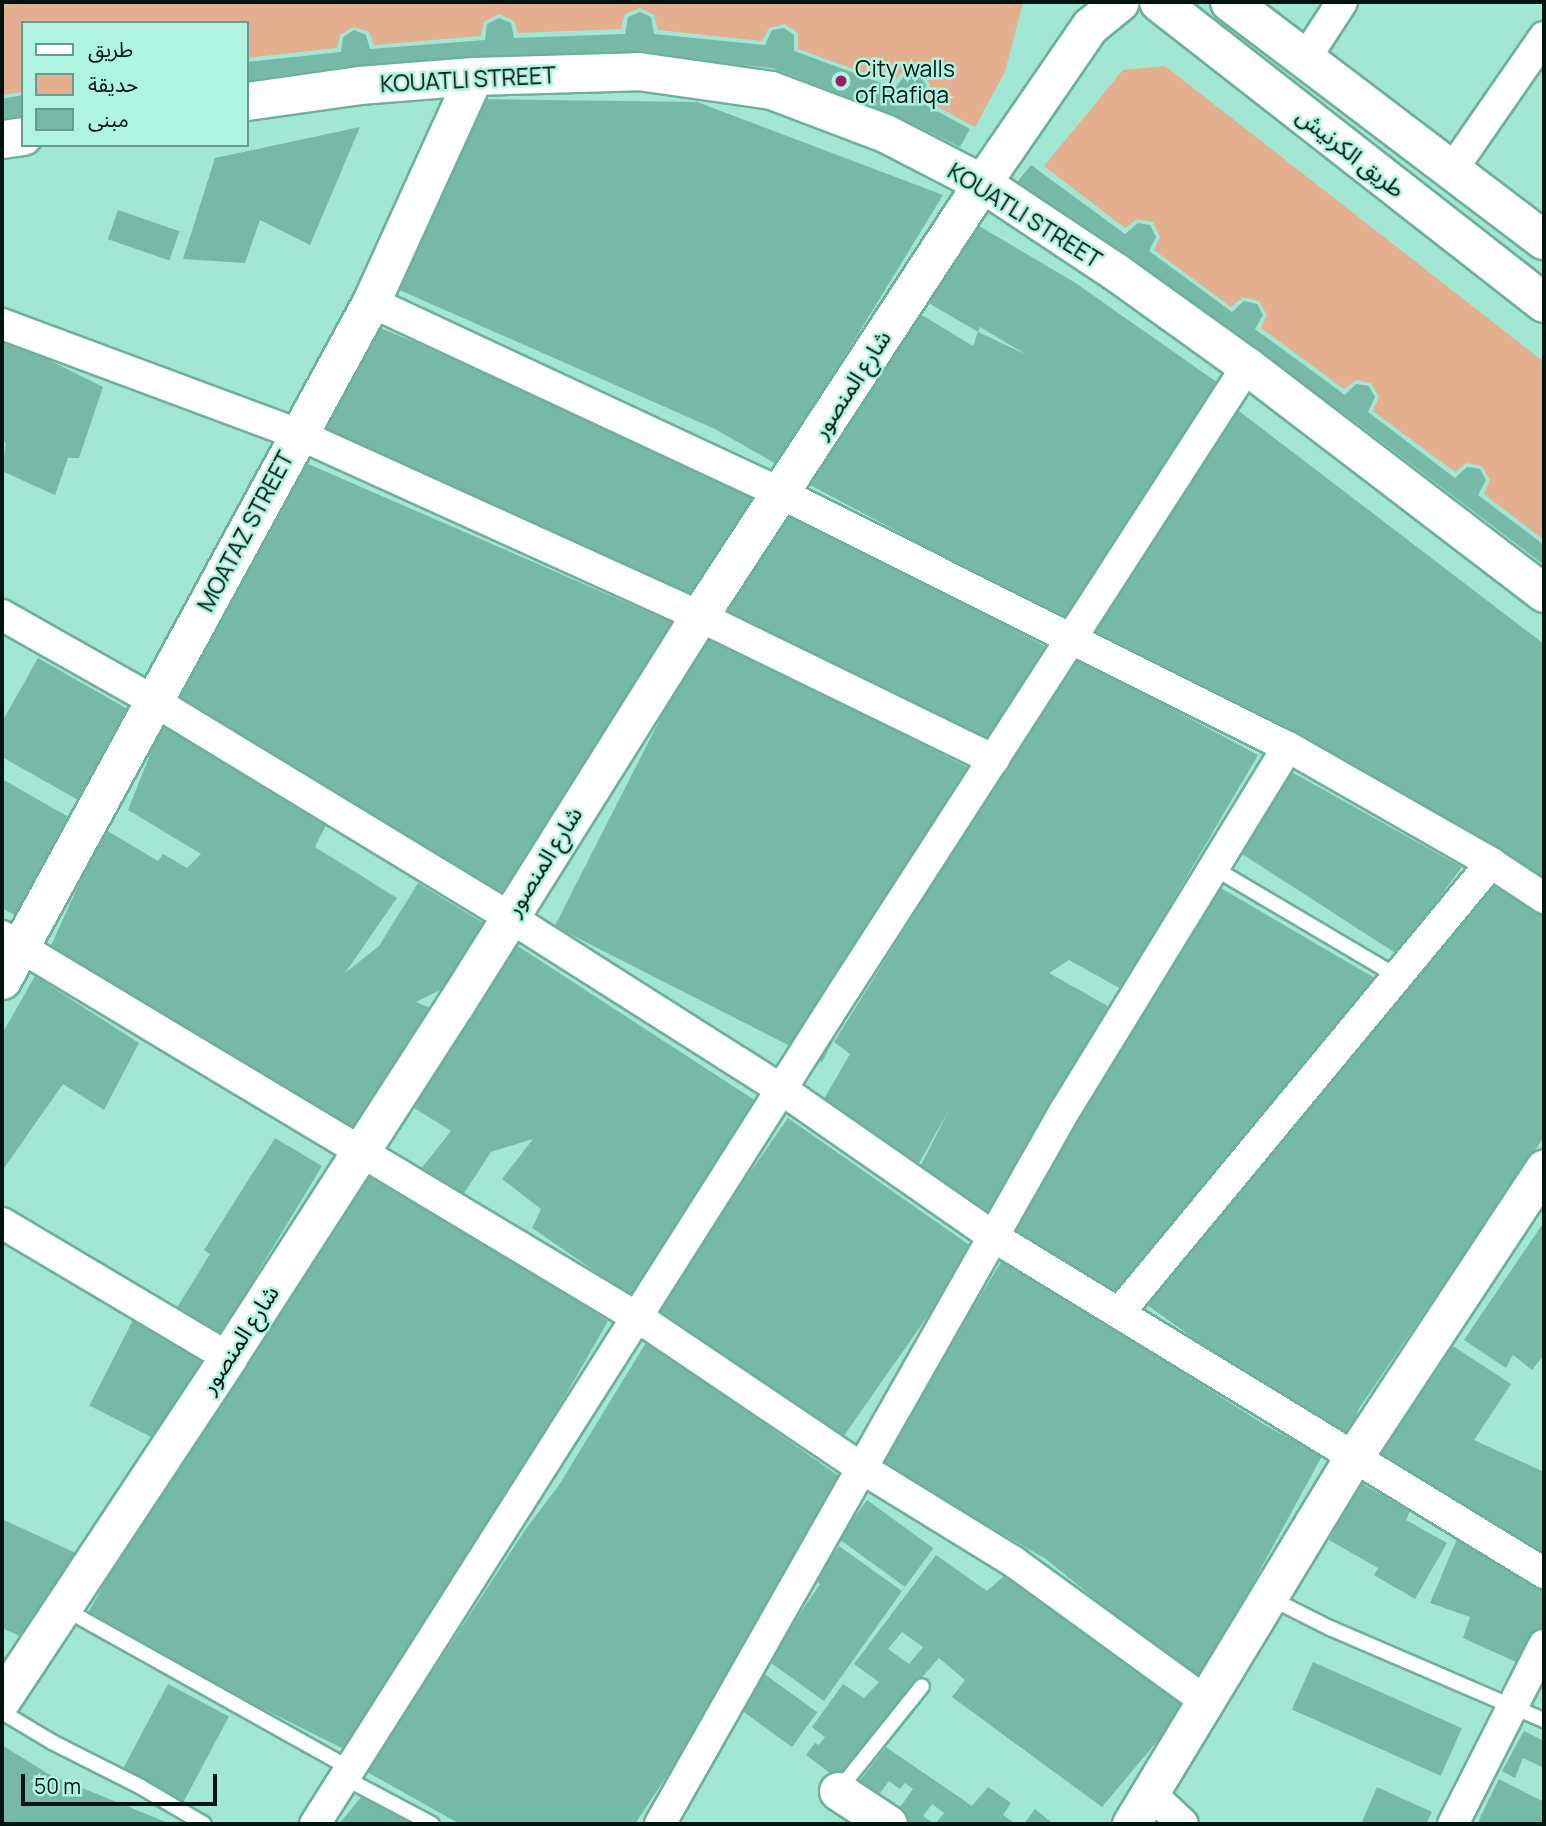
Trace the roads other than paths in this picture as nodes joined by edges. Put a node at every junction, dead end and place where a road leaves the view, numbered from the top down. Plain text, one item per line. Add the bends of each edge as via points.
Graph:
1 (1120, 2) edge
2 (1159, 2) edge
3 (1230, 2) edge
4 (1342, 2) edge
5 (1094, 14) edge
6 (1544, 37) edge
7 (1305, 59) junction
8 (474, 76) junction
9 (248, 102) edge
10 (21, 136) edge
11 (2, 139) edge
12 (1451, 170) junction
13 (982, 183) junction
14 (1544, 240) edge
15 (371, 302) junction
16 (1544, 303) edge
17 (2, 324) edge
18 (1247, 366) junction
19 (298, 434) junction
20 (780, 493) junction
21 (1544, 593) edge
22 (2, 615) edge
23 (698, 616) junction
24 (1071, 639) junction
25 (154, 701) junction
26 (1288, 747) junction
27 (993, 760) junction
28 (1490, 863) junction
29 (1214, 868) junction
30 (1544, 898) edge
31 (508, 916) junction
32 (11, 942) edge
33 (1398, 976) junction
34 (2, 980) edge
35 (781, 1089) junction
36 (359, 1151) junction
37 (1542, 1175) edge
38 (2, 1223) edge
39 (994, 1237) junction
40 (1119, 1314) junction
41 (636, 1317) junction
42 (228, 1357) junction
43 (1353, 1458) junction
44 (863, 1469) junction
45 (1544, 1573) edge
46 (1269, 1598) junction
47 (62, 1608) junction
48 (1544, 1644) edge
49 (922, 1686) dead end
50 (2, 1699) edge
51 (1205, 1701) junction
52 (1511, 1705) junction
53 (2, 1712) edge
54 (1544, 1720) edge
55 (348, 1773) junction
56 (838, 1791) joint
57 (1150, 1793) junction
58 (204, 1824) edge
59 (315, 1824) edge
60 (432, 1824) edge
61 (660, 1824) edge
62 (888, 1824) edge
63 (1131, 1824) edge
64 (1183, 1824) edge
65 (1453, 1824) edge

1 - 5 street, شارع المنصور
2 - 16 main road, طريق الكرنيش
3 - 7 main road, طريق الكرنيش
4 - 7 street
5 - 13 street, شارع المنصور
6 - 12 street
7 - 12 main road, طريق الكرنيش
8 - 9 street, KOUATLI STREET via 359,85
8 - 13 street, KOUATLI STREET via 638,71 771,90 885,133
8 - 15 street, MOATAZ STREET
10 - 11 street
12 - 14 main road, طريق الكرنيش
13 - 18 street, KOUATLI STREET
13 - 20 street, شارع المنصور
15 - 19 street, MOATAZ STREET
15 - 20 street
17 - 19 street
18 - 21 street, KOUATLI STREET
18 - 24 street
19 - 23 street
19 - 25 street, MOATAZ STREET
20 - 23 street, شارع المنصور
20 - 24 street
22 - 25 street
23 - 27 street
23 - 31 street, شارع المنصور
24 - 26 street
24 - 27 street
25 - 31 street
25 - 32 street, MOATAZ STREET
26 - 28 street
26 - 29 street
27 - 35 street
28 - 30 street
28 - 33 street
29 - 33 lane
29 - 39 street via 1064,1112
31 - 35 street
31 - 36 street, شارع المنصور
32 - 34 street, MOATAZ STREET
32 - 36 street
33 - 40 street
35 - 39 street
35 - 41 street
36 - 41 street
36 - 42 street, شارع المنصور
37 - 43 street
38 - 42 street
39 - 40 street
39 - 44 street
40 - 43 street
41 - 44 street
41 - 55 street
42 - 47 street, شارع المنصور
43 - 45 street
43 - 46 street
44 - 51 street via 1014,1562
44 - 61 street
46 - 51 street
46 - 52 lane
47 - 50 street, شارع المنصور
47 - 55 lane
48 - 52 street
49 - 56 lane
51 - 57 street
52 - 54 lane
52 - 65 street
53 - 58 lane
55 - 59 street
55 - 60 lane
56 - 62 street
57 - 63 street
57 - 64 street

